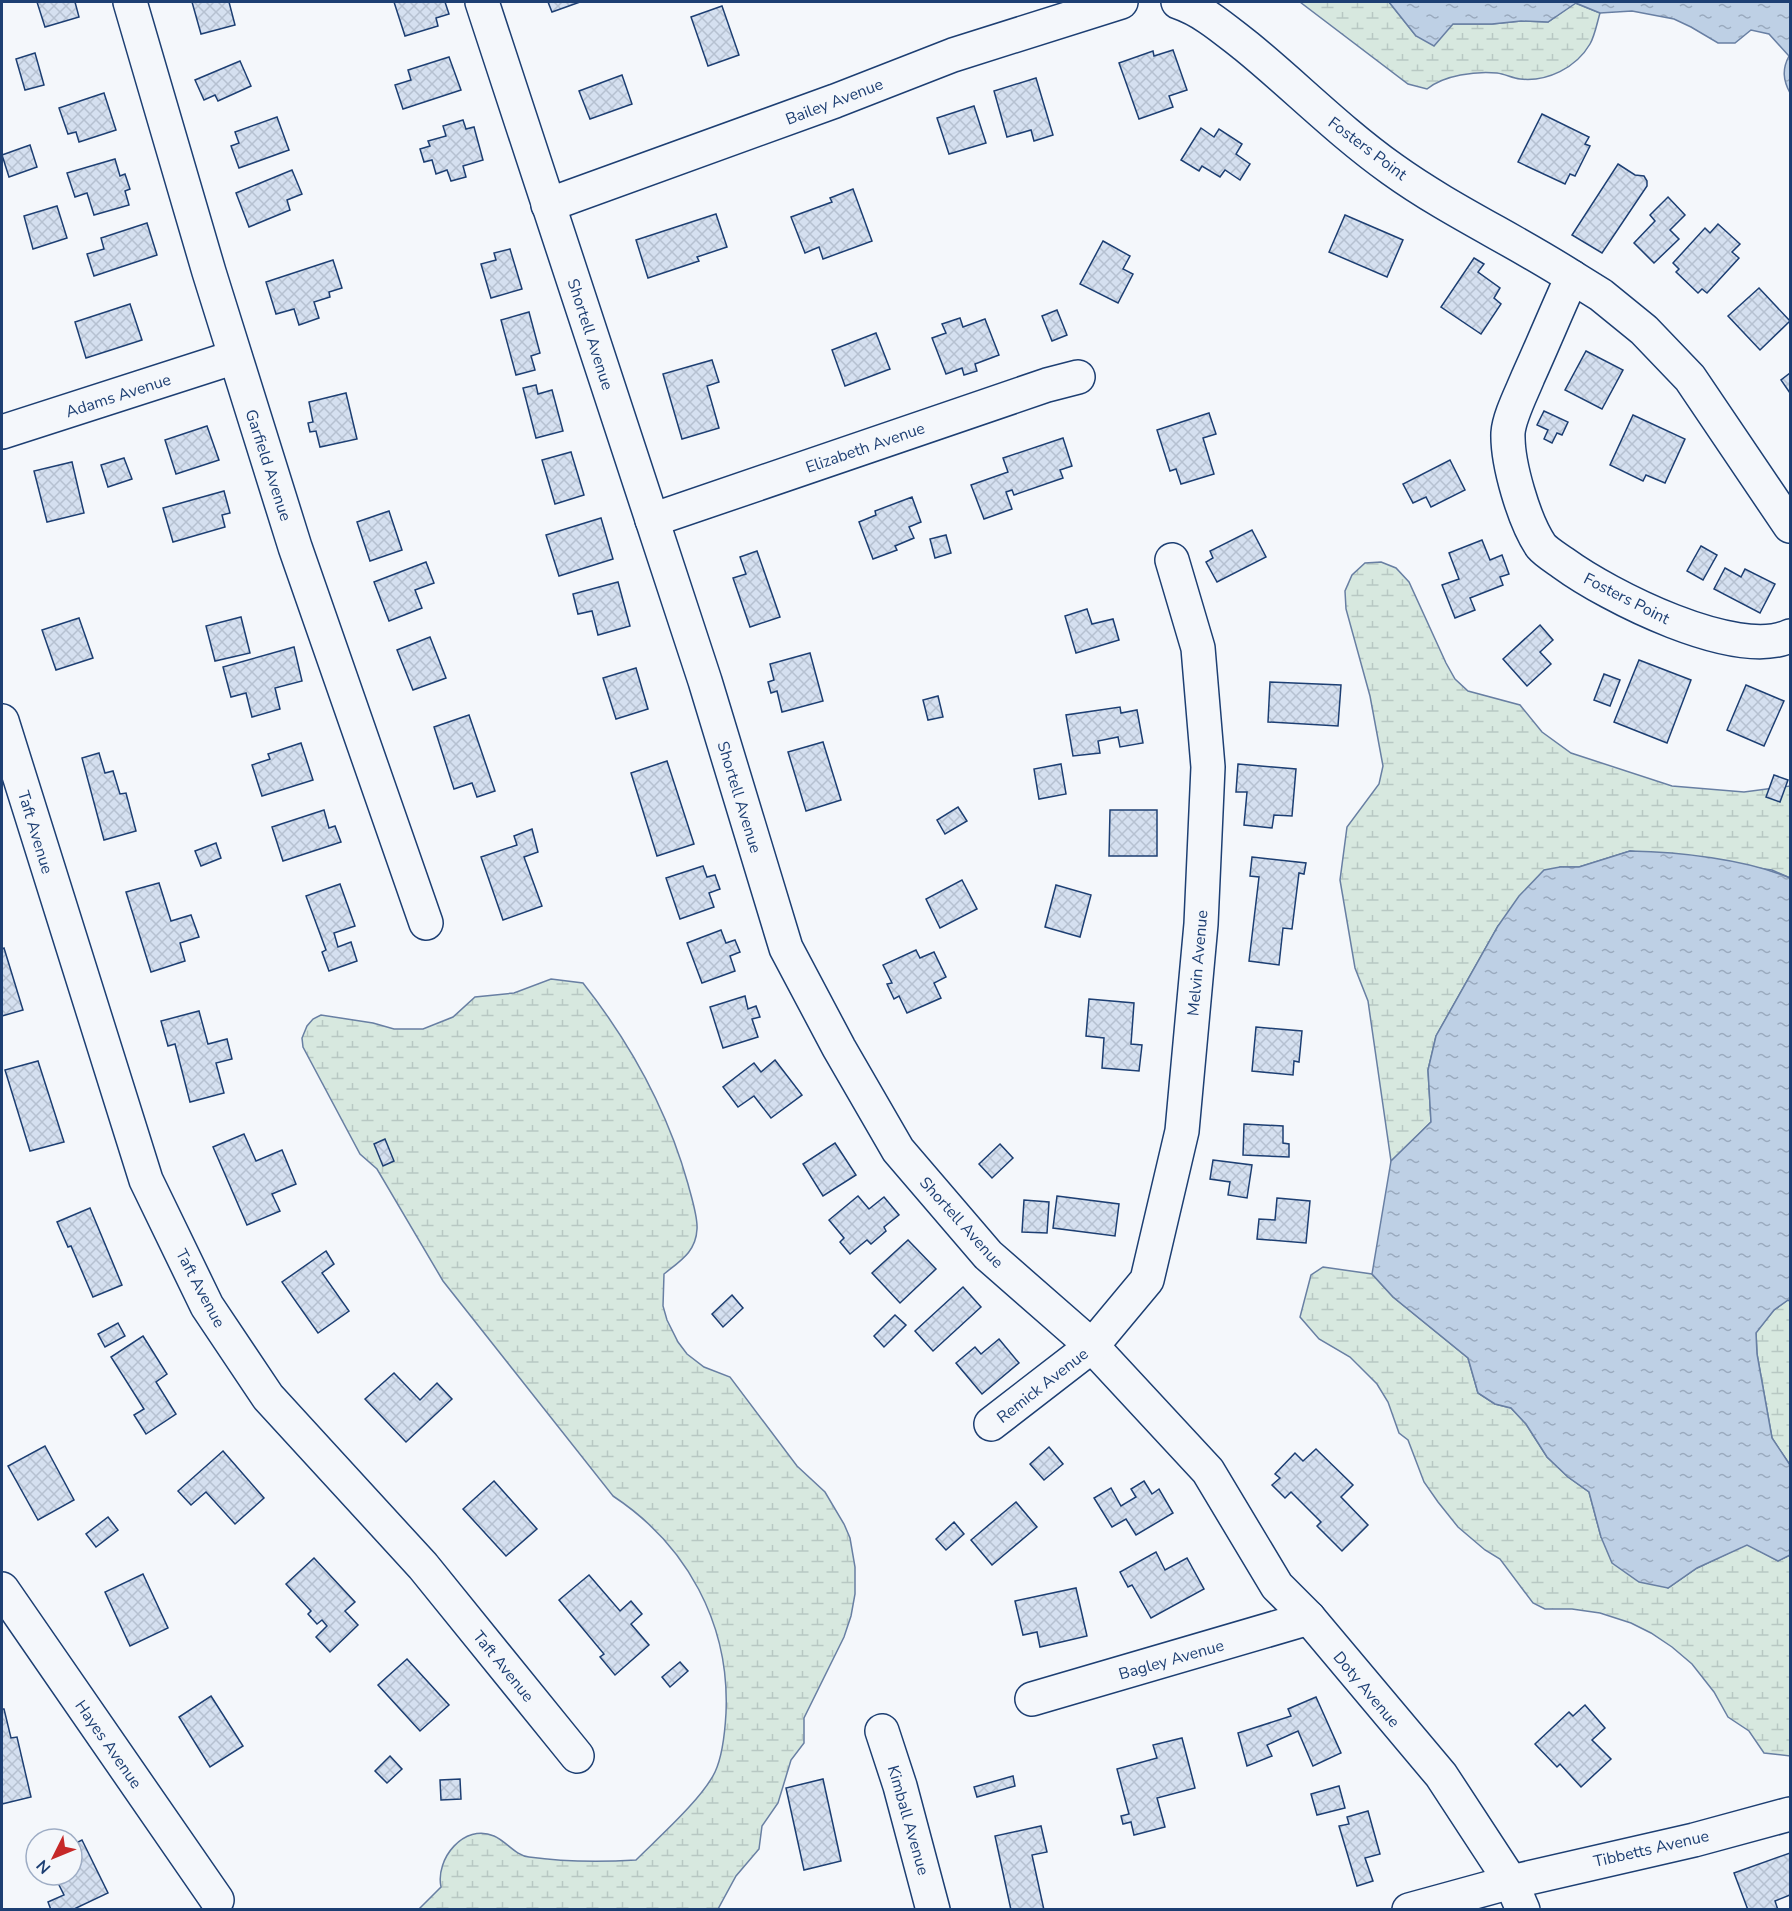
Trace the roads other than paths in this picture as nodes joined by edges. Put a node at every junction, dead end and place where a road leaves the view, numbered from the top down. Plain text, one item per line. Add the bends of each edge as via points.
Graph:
1 (130, 2) edge
2 (482, 2) edge
3 (1121, 2) edge
4 (1178, 2) edge
5 (548, 205) junction
6 (1572, 277) junction
7 (235, 357) junction
8 (1078, 376) dead end
9 (2, 432) edge
10 (652, 520) junction
11 (1791, 526) edge
12 (1172, 560) dead end
13 (1791, 636) edge
14 (2, 722) edge
15 (426, 923) dead end
16 (1092, 1346) junction
17 (991, 1424) dead end
18 (1208, 1471) joint
19 (2, 1589) edge
20 (1309, 1618) junction
21 (1032, 1699) dead end
22 (882, 1731) dead end
23 (577, 1756) dead end
24 (1791, 1814) edge
25 (1517, 1896) edge
26 (217, 1900) dead end
27 (933, 1910) edge
28 (1409, 1910) edge

1 - 7 street, Garfield Avenue
2 - 5 street, Shortell Avenue
3 - 5 street, Bailey Avenue via 953,55
4 - 6 street, Fosters Point via 1196,8 1224,29 1340,130 1393,170
5 - 10 street, Shortell Avenue
6 - 11 street, Fosters Point via 1644,330 1690,378
6 - 13 street, Fosters Point via 1508,431 1510,465 1542,547 1586,580 1677,623 1739,640 1780,640
7 - 9 street, Adams Avenue
7 - 15 street, Garfield Avenue
8 - 10 street, Elizabeth Avenue
10 - 16 street, Shortell Avenue via 786,948 839,1048 898,1150 988,1255
12 - 16 street, Melvin Avenue via 1198,648 1208,767 1201,924 1183,1119 1148,1280
14 - 23 street, Taft Avenue via 146,1180 207,1306 268,1397 423,1566
16 - 17 street, Remick Avenue
16 - 18 street, Shortell Avenue
18 - 20 street, Doty Avenue via 1276,1586
19 - 26 street, Hayes Avenue
20 - 21 street, Bagley Avenue
20 - 25 street, Doty Avenue via 1441,1775
22 - 27 street, Kimball Avenue
24 - 25 street, Tibbetts Avenue
25 - 28 street, Tibbetts Avenue

